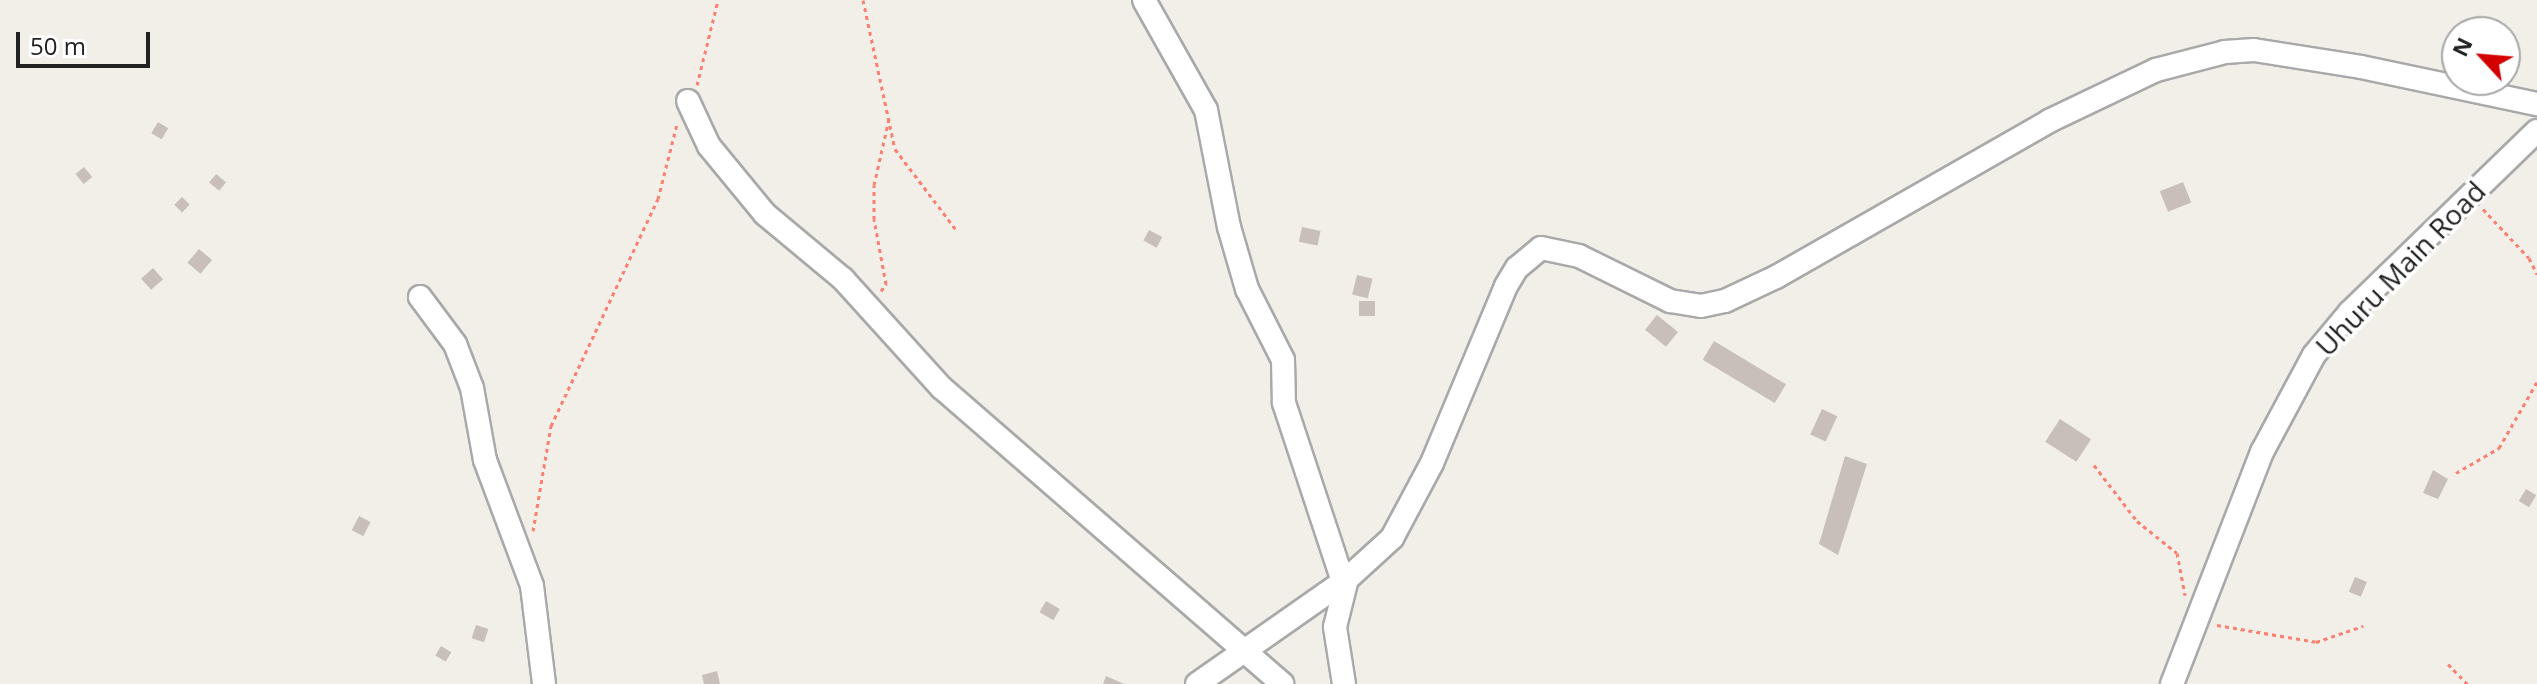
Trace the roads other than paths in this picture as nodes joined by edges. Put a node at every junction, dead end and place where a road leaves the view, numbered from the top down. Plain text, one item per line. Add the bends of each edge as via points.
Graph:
1 (1144, 0) edge
2 (688, 101) road end
3 (2537, 104) edge
4 (2537, 131) edge
5 (420, 297) dead end
6 (1345, 580) junction
7 (1240, 651) junction
8 (544, 684) edge
9 (1197, 684) edge
10 (1282, 684) edge
11 (1344, 684) edge
12 (2172, 684) edge

1 - 6 street via 1206,110 1247,289 1283,360 1284,403
2 - 7 street via 709,146 765,214 833,269 977,421
3 - 6 street via 2361,67 2254,50 2225,52 2156,70 2049,121 1725,301 1701,306 1670,301 1579,256 1541,248 1517,268 1506,286 1412,505 1381,551
4 - 12 street, Uhuru Main Road via 2336,326 2314,355 2262,452
5 - 8 street via 464,366 485,460 538,611
6 - 7 street
6 - 11 street via 1335,627
7 - 9 street
7 - 10 street

